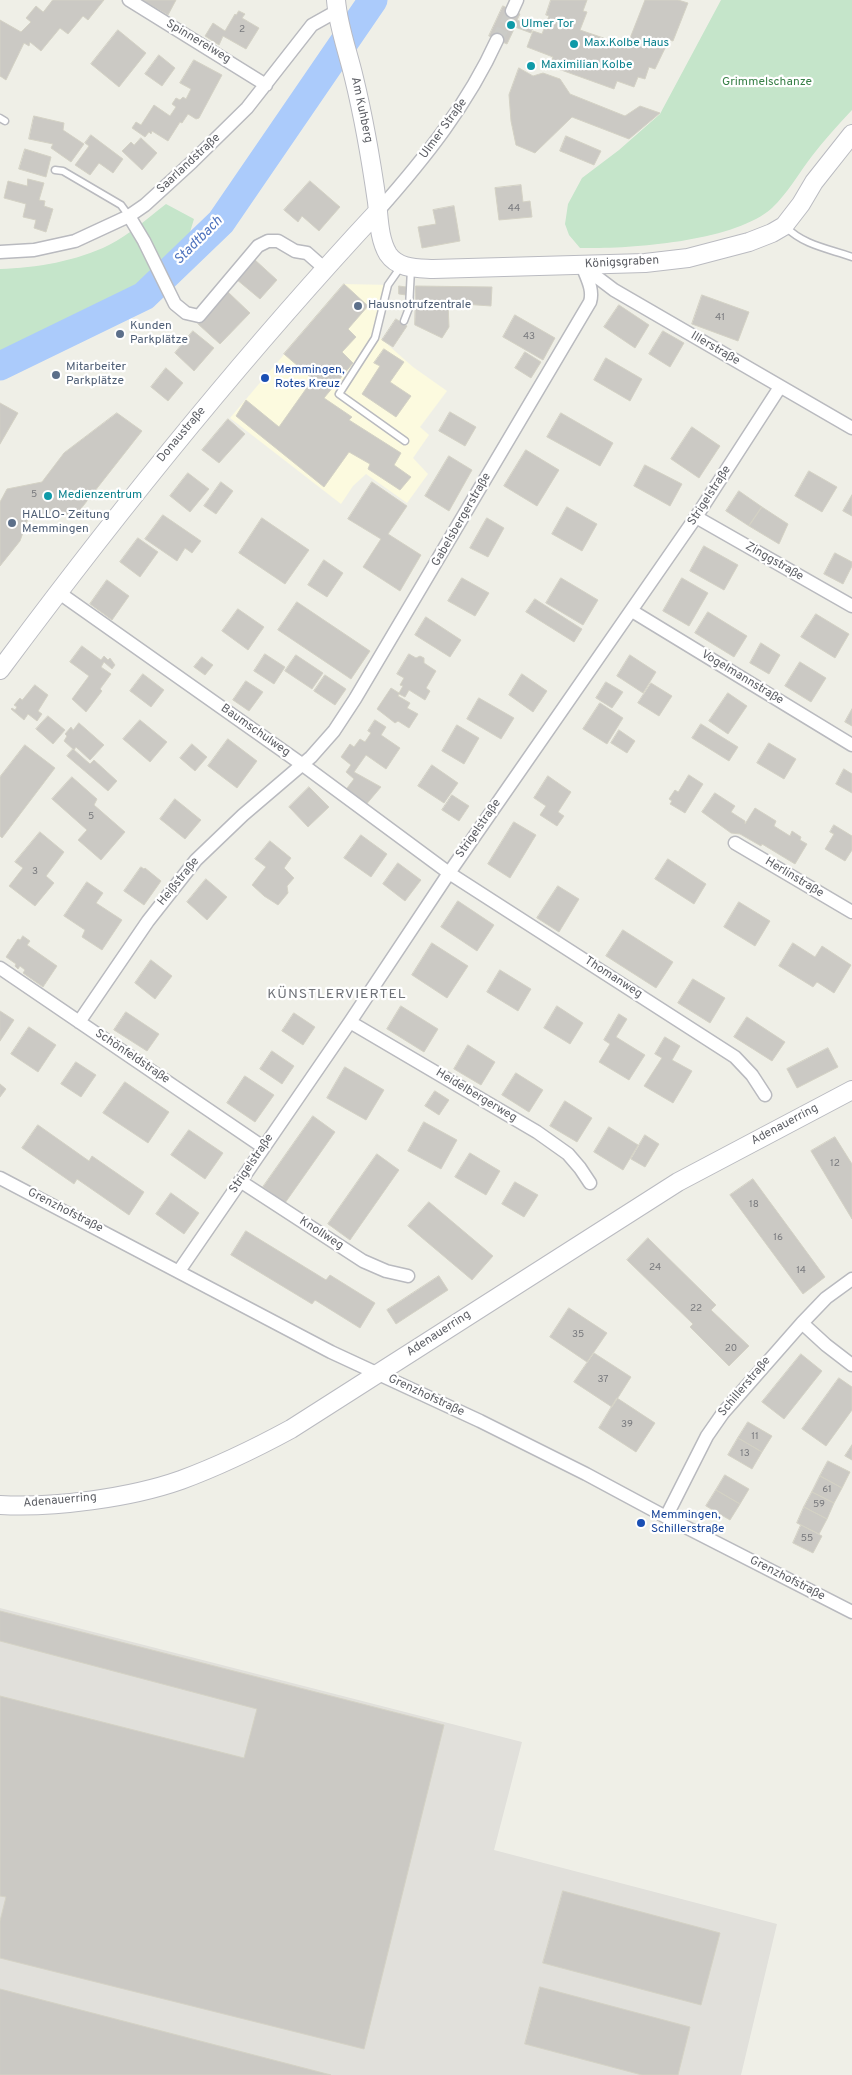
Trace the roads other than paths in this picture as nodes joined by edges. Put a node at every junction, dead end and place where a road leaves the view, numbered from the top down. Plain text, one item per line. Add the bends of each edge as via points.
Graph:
1 (129, 0) edge
2 (337, 5) edge
3 (498, 40) tunnel mouth
4 (266, 85) junction
5 (852, 134) edge
6 (55, 170) dead end
7 (378, 211) junction
8 (129, 216) junction
9 (784, 226) junction
10 (0, 252) edge
11 (852, 257) edge
12 (582, 265) junction
13 (407, 267) junction
14 (324, 268) junction
15 (404, 321) dead end
16 (780, 387) junction
17 (852, 428) edge
18 (405, 441) dead end
19 (696, 517) junction
20 (58, 592) junction
21 (852, 606) edge
22 (632, 610) junction
23 (0, 670) edge
24 (852, 745) edge
25 (303, 765) junction
26 (735, 843) dead end
27 (449, 872) junction
28 (852, 912) edge
29 (0, 968) edge
30 (79, 1022) junction
31 (350, 1022) junction
32 (852, 1090) edge
33 (765, 1095) dead end
34 (263, 1147) junction
35 (0, 1178) edge
36 (240, 1181) junction
37 (590, 1183) dead end
38 (179, 1271) junction
39 (408, 1276) dead end
40 (852, 1279) edge
41 (802, 1323) junction
42 (852, 1365) edge
43 (377, 1374) junction
44 (0, 1505) edge
45 (666, 1518) junction
46 (852, 1612) edge

1 - 4 street, Spinnereiweg
2 - 4 street, Saarlandstraße via 312,25
2 - 7 street, Am Kuhberg via 362,110
3 - 7 street, Ulmer Straße via 462,105 425,157
4 - 8 street, Saarlandstraße via 192,162
5 - 9 street, Königsgraben via 819,174
6 - 8 lane via 63,171 121,205
7 - 13 street via 383,242 389,254
7 - 14 street, Donaustraße
8 - 10 street, Saarlandstraße via 75,241 34,250
8 - 14 street via 175,304 186,313 199,316 258,246 273,240 306,253
9 - 11 lane via 806,242
9 - 12 street, Königsgraben via 749,242 688,258 645,264
12 - 13 street, Königsgraben
12 - 16 street, Illerstraße via 606,285
12 - 25 street, Gabelsbergerstraße via 591,290 590,302 356,699 328,738
13 - 15 lane via 409,308
13 - 18 lane via 388,285 375,338 339,394
14 - 20 street, Donaustraße via 167,452
16 - 17 street, Illerstraße
16 - 19 street, Strigelstraße
19 - 21 street, Zinggstraße
19 - 22 street, Strigelstraße
20 - 23 street, Donaustraße
20 - 25 street, Baumschulweg
22 - 24 street, Vogelmannstraße
22 - 27 street, Strigelstraße
25 - 27 street, Baumschulweg
25 - 30 street, Heißstraße via 196,860 148,921
26 - 28 street, Herlinstraße
27 - 31 street, Strigelstraße
27 - 33 street, Thomanweg via 735,1057
29 - 30 street, Schönfeldstraße
30 - 34 street, Schönfeldstraße
31 - 34 street, Strigelstraße
31 - 37 street, Heidelbergerweg via 537,1132 568,1154
32 - 43 street, Adenauerring via 678,1182
34 - 36 street, Strigelstraße
35 - 38 street, Grenzhofstraße
36 - 38 street, Strigelstraße
36 - 39 street, Knollweg via 363,1261
38 - 43 street, Grenzhofstraße
40 - 41 street, Schillerstraße via 826,1298
41 - 42 street
41 - 45 street, Schillerstraße via 723,1413 699,1451
43 - 44 street, Adenauerring via 254,1450 179,1481 89,1500
43 - 45 street, Grenzhofstraße via 539,1451
45 - 46 street, Grenzhofstraße

